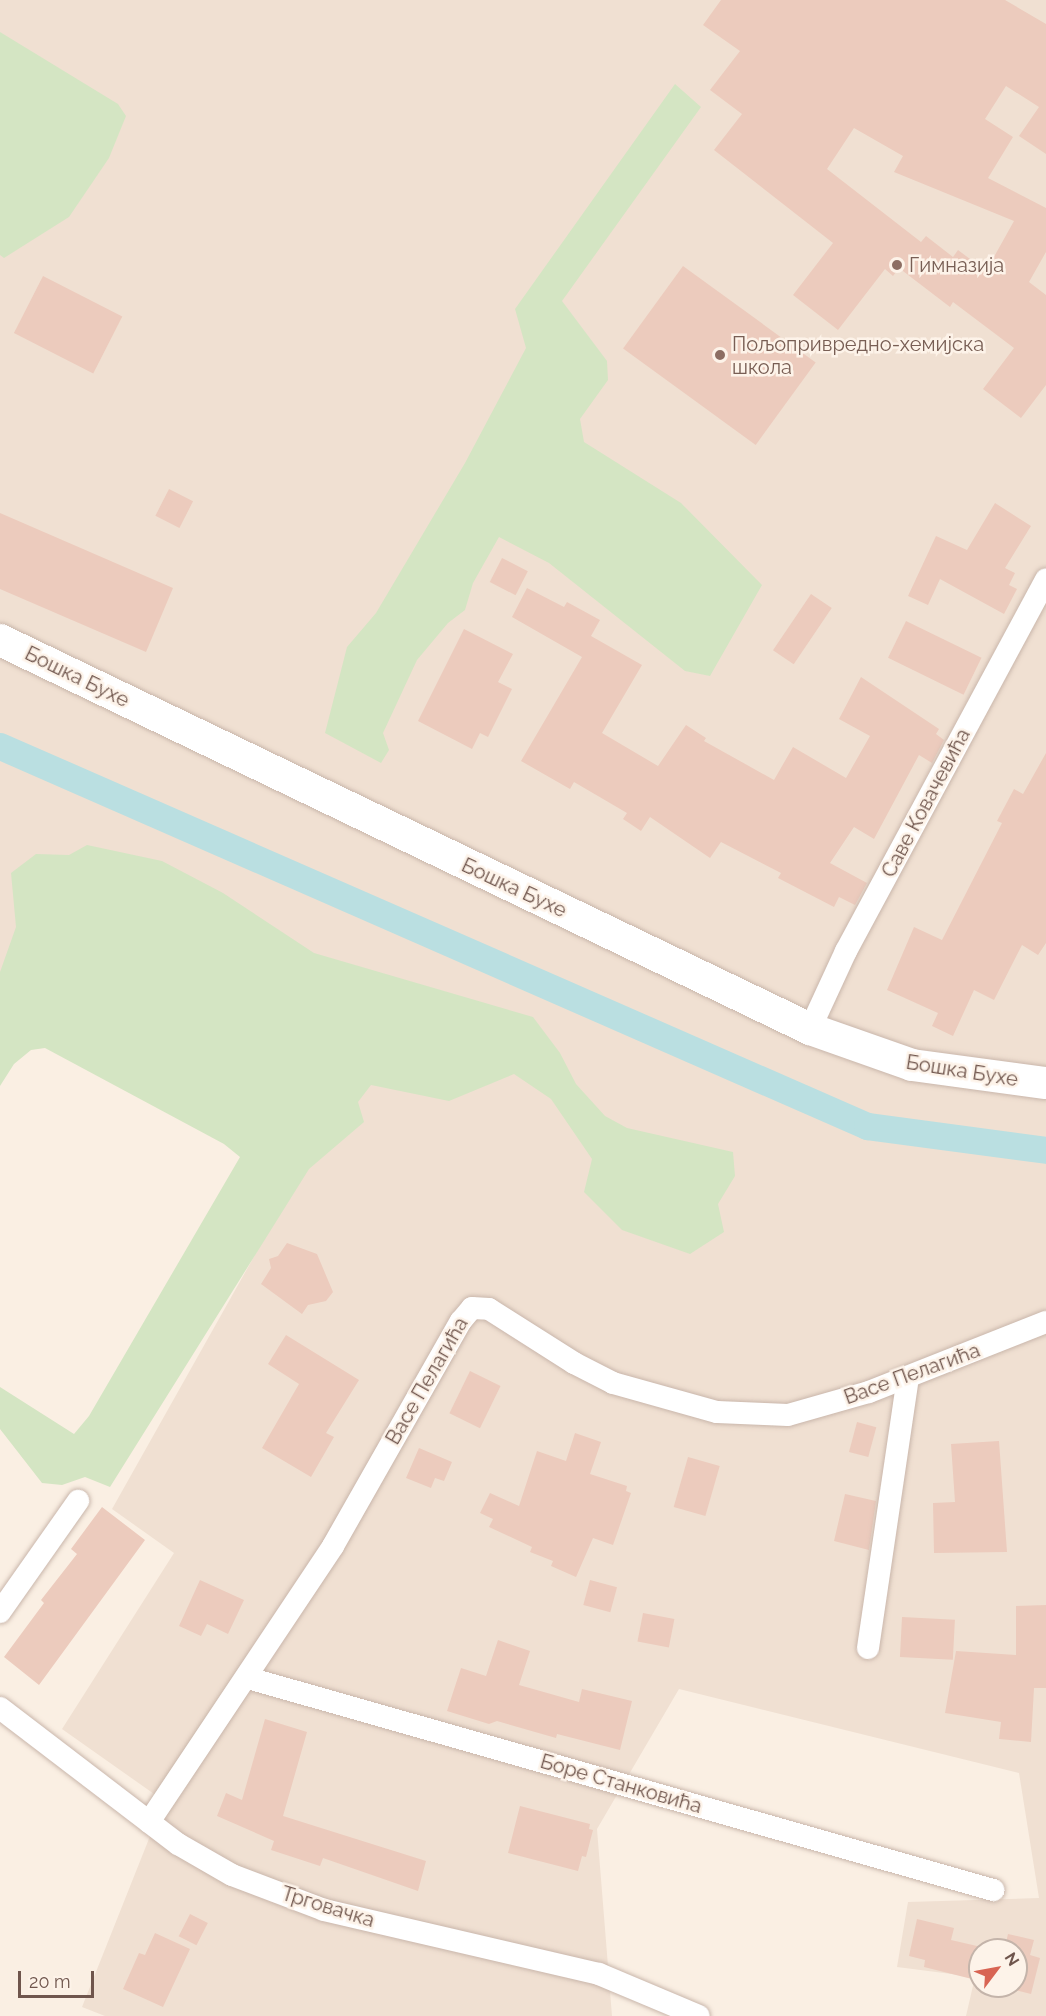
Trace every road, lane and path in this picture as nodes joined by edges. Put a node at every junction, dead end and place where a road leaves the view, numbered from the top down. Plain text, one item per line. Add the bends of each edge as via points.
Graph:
1 (1046, 579) edge
2 (0, 640) edge
3 (810, 1029) junction
4 (1046, 1083) edge
5 (1046, 1322) edge
6 (908, 1378) junction
7 (78, 1502) dead end
8 (0, 1612) edge
9 (868, 1648) dead end
10 (248, 1678) junction
11 (0, 1708) edge
12 (149, 1822) junction
13 (993, 1890) dead end
14 (699, 2016) edge

1 - 3 street, Саве Ковачевића via 846,951
2 - 3 main road, Бошка Бухе
3 - 4 main road, Бошка Бухе via 912,1065
5 - 6 street, Васе Пелагића
6 - 9 street
6 - 10 street, Васе Пелагића via 788,1415 717,1412 614,1383 574,1363 489,1309 472,1308 333,1546
7 - 8 street
10 - 12 street, Васе Пелагића
10 - 13 street, Боре Станковића
11 - 12 street, Трговачка
12 - 14 street, Трговачка via 217,1867 324,1910 567,1965

